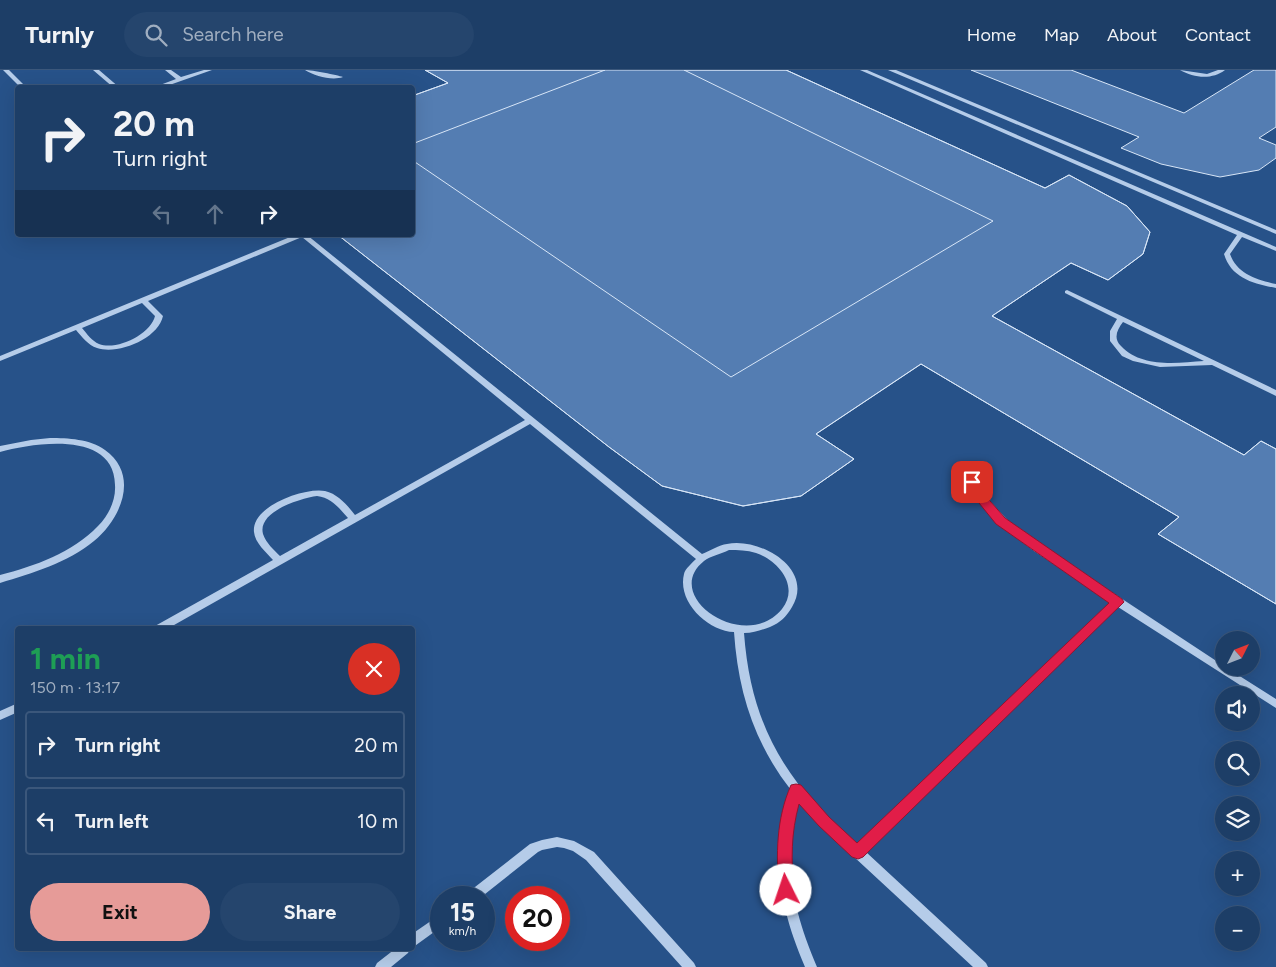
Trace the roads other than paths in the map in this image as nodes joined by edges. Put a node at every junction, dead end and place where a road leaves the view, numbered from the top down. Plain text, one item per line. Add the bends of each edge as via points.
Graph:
1 (6, 70) edge
2 (96, 70) edge
3 (168, 70) edge
4 (209, 70) edge
5 (308, 70) edge
6 (863, 70) edge
7 (891, 70) edge
8 (1183, 70) edge
9 (1222, 70) edge
10 (340, 77) dead end
11 (180, 79) junction
12 (22, 85) edge
13 (114, 85) edge
14 (163, 85) edge
15 (1276, 232) edge
16 (1241, 234) junction
17 (297, 237) edge
18 (304, 237) edge
19 (1276, 249) edge
20 (1276, 286) edge
21 (1067, 292) dead end
22 (143, 300) junction
23 (1122, 318) junction
24 (77, 327) junction
25 (0, 359) edge
26 (1213, 363) junction
27 (1276, 393) edge
28 (531, 420) junction
29 (0, 449) edge
30 (972, 482) dead end
31 (354, 519) junction
32 (701, 558) junction
33 (279, 561) junction
34 (0, 579) edge
35 (1118, 602) junction
36 (163, 626) edge
37 (739, 629) junction
38 (1276, 704) edge
39 (15, 708) edge
40 (0, 716) edge
41 (796, 790) junction
42 (858, 852) junction
43 (485, 886) edge
44 (430, 928) edge
45 (415, 940) edge
46 (401, 951) edge
47 (381, 967) edge
48 (690, 967) edge
49 (811, 967) edge
50 (982, 967) edge

1 - 12 street
2 - 13 street
3 - 11 street
4 - 11 street
5 - 10 street
6 - 16 street
7 - 15 street
8 - 9 street via 1206,76
11 - 14 street
16 - 19 street
16 - 20 street via 1227,254 1232,267 1250,279
17 - 22 street
18 - 28 street
21 - 23 street
22 - 24 street
22 - 24 street via 160,321 146,335 125,344 101,347 92,343
23 - 26 street
23 - 26 street via 1114,328 1113,340 1132,358 1165,365
24 - 25 street
26 - 27 street
28 - 31 street
28 - 32 street
29 - 34 street via 42,440 86,444 100,450 110,460 118,472 120,486 113,514 83,543 46,565
30 - 35 street via 1000,521
31 - 33 street
31 - 33 street via 333,497 324,493 308,493 272,510 258,528 261,539
32 - 37 street via 688,578 691,601 710,620
32 - 37 street via 728,547 759,550 773,557 792,578 793,597 784,614 772,623
33 - 36 street
35 - 38 street
35 - 42 street
37 - 41 street via 746,691 757,724
39 - 40 street
41 - 42 street via 824,822
41 - 49 street via 787,820 784,854 786,890 795,928
42 - 50 street
43 - 48 street via 546,842 572,843 590,856
44 - 45 street
46 - 47 street

